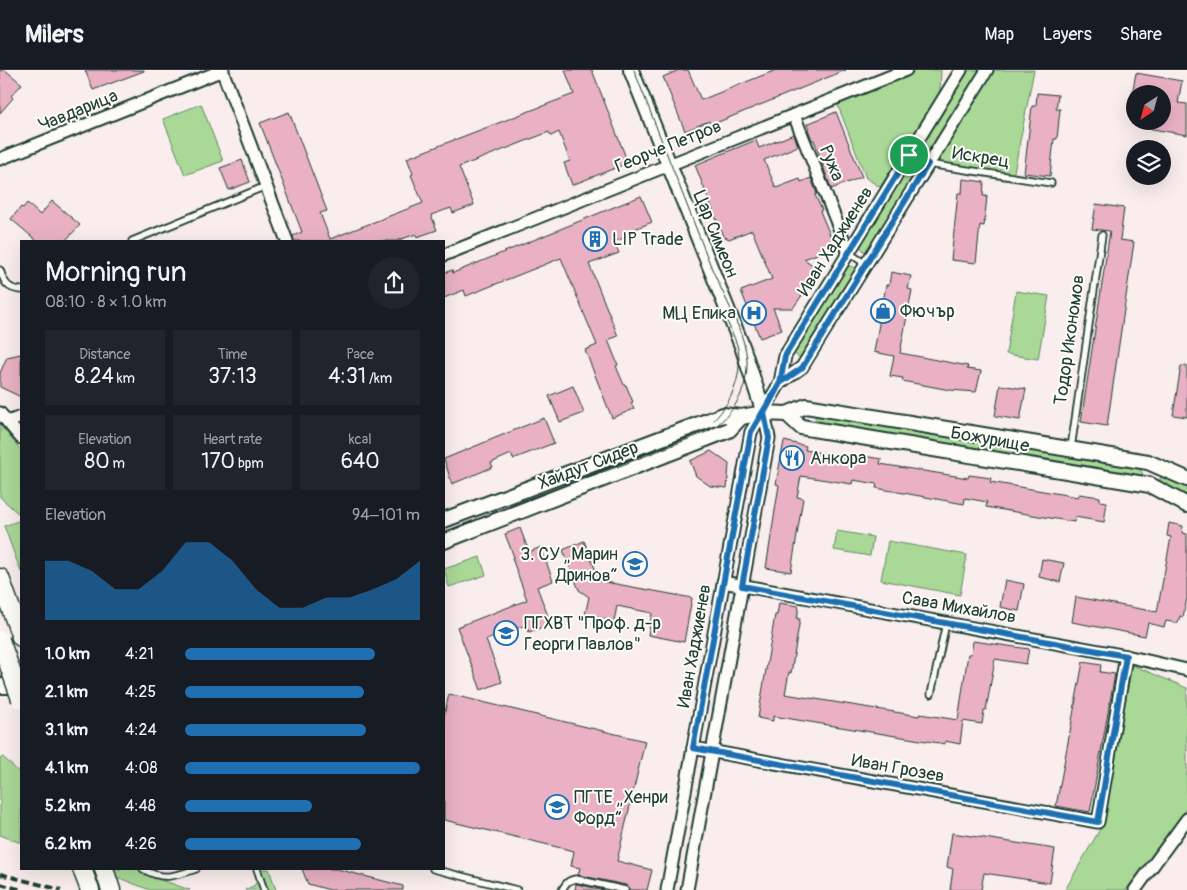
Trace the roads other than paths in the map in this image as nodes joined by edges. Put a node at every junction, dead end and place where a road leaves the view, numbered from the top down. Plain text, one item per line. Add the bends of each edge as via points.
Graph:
1 (222, 70) edge
2 (631, 70) edge
3 (906, 70) edge
4 (961, 70) edge
5 (987, 70) edge
6 (794, 115) junction
7 (909, 155) junction
8 (0, 159) edge
9 (928, 164) junction
10 (669, 165) junction
11 (1051, 183) dead end
12 (266, 186) junction
13 (1102, 235) dead end
14 (134, 240) edge
15 (287, 240) edge
16 (849, 253) junction
17 (445, 254) edge
18 (866, 264) junction
19 (0, 270) edge
20 (20, 290) edge
21 (780, 383) junction
22 (0, 413) edge
23 (764, 413) junction
24 (787, 414) junction
25 (20, 417) edge
26 (741, 418) junction
27 (8, 422) junction
28 (20, 437) edge
29 (1071, 449) junction
30 (1187, 479) edge
31 (1187, 504) edge
32 (445, 520) edge
33 (445, 542) edge
34 (0, 578) edge
35 (723, 582) junction
36 (742, 586) junction
37 (946, 622) junction
38 (20, 634) edge
39 (0, 640) edge
40 (1126, 656) junction
41 (1187, 670) edge
42 (2, 686) edge
43 (20, 686) edge
44 (931, 694) dead end
45 (20, 696) edge
46 (693, 748) junction
47 (712, 752) junction
48 (1187, 819) edge
49 (82, 870) edge
50 (104, 870) edge
51 (146, 870) edge
52 (193, 870) edge
53 (257, 870) edge
54 (437, 870) edge
55 (90, 890) edge
56 (111, 890) edge
57 (264, 890) edge
58 (517, 890) edge
59 (562, 890) edge
60 (625, 890) edge
61 (667, 890) edge
62 (687, 890) edge
63 (1135, 890) edge

1 - 8 street, Чавдарица
1 - 12 street
2 - 10 street, Цар Симеон
3 - 6 street, Георче Петров
4 - 7 street, Иван Хаджиенев
5 - 9 street, Иван Хаджиенев
6 - 10 street, Георче Петров
6 - 16 street, Ружа
7 - 9 lane, Искрец
7 - 16 street, Иван Хаджиенев
9 - 11 lane, Искрец
9 - 18 street, Иван Хаджиенев
10 - 17 street, Георче Петров
10 - 23 street, Цар Симеон via 742,346
12 - 14 lane
12 - 15 street
13 - 29 lane, Тодор Икономов
16 - 18 lane
16 - 21 street, Иван Хаджиенев via 785,356
18 - 21 street, Иван Хаджиенев via 802,368
19 - 20 lane via 4,281 13,289
21 - 23 street, Иван Хаджиенев
22 - 27 street
23 - 24 street, Божурище
23 - 26 street, Хайдут Сидер
23 - 35 street, Иван Хаджиенев via 751,432
23 - 36 street, Иван Хаджиенев via 769,438
24 - 29 street, Божурище via 806,406
24 - 31 street, Божурище via 801,427 1150,485
25 - 27 street
26 - 32 street, Хайдут Сидер via 722,415
26 - 33 street, Хайдут Сидер via 729,430
27 - 28 street
29 - 30 street, Божурище via 1148,462
34 - 38 main road
35 - 36 street, Сава Михайлов
35 - 46 street, Иван Хаджиенев
36 - 37 street, Сава Михайлов
36 - 47 street, Иван Хаджиенев
37 - 40 street, Сава Михайлов
37 - 44 lane
39 - 45 main road, bridge
40 - 41 street, Сава Михайлов
40 - 47 street, Иван Грозев via 1098,822
42 - 43 street
46 - 47 street, Иван Грозев
46 - 61 street, Иван Хаджиенев
47 - 62 street, Иван Хаджиенев
48 - 63 street
49 - 55 main road
50 - 56 main road
51 - 52 lane via 162,876
53 - 57 lane
54 - 58 lane
59 - 60 lane via 576,878

